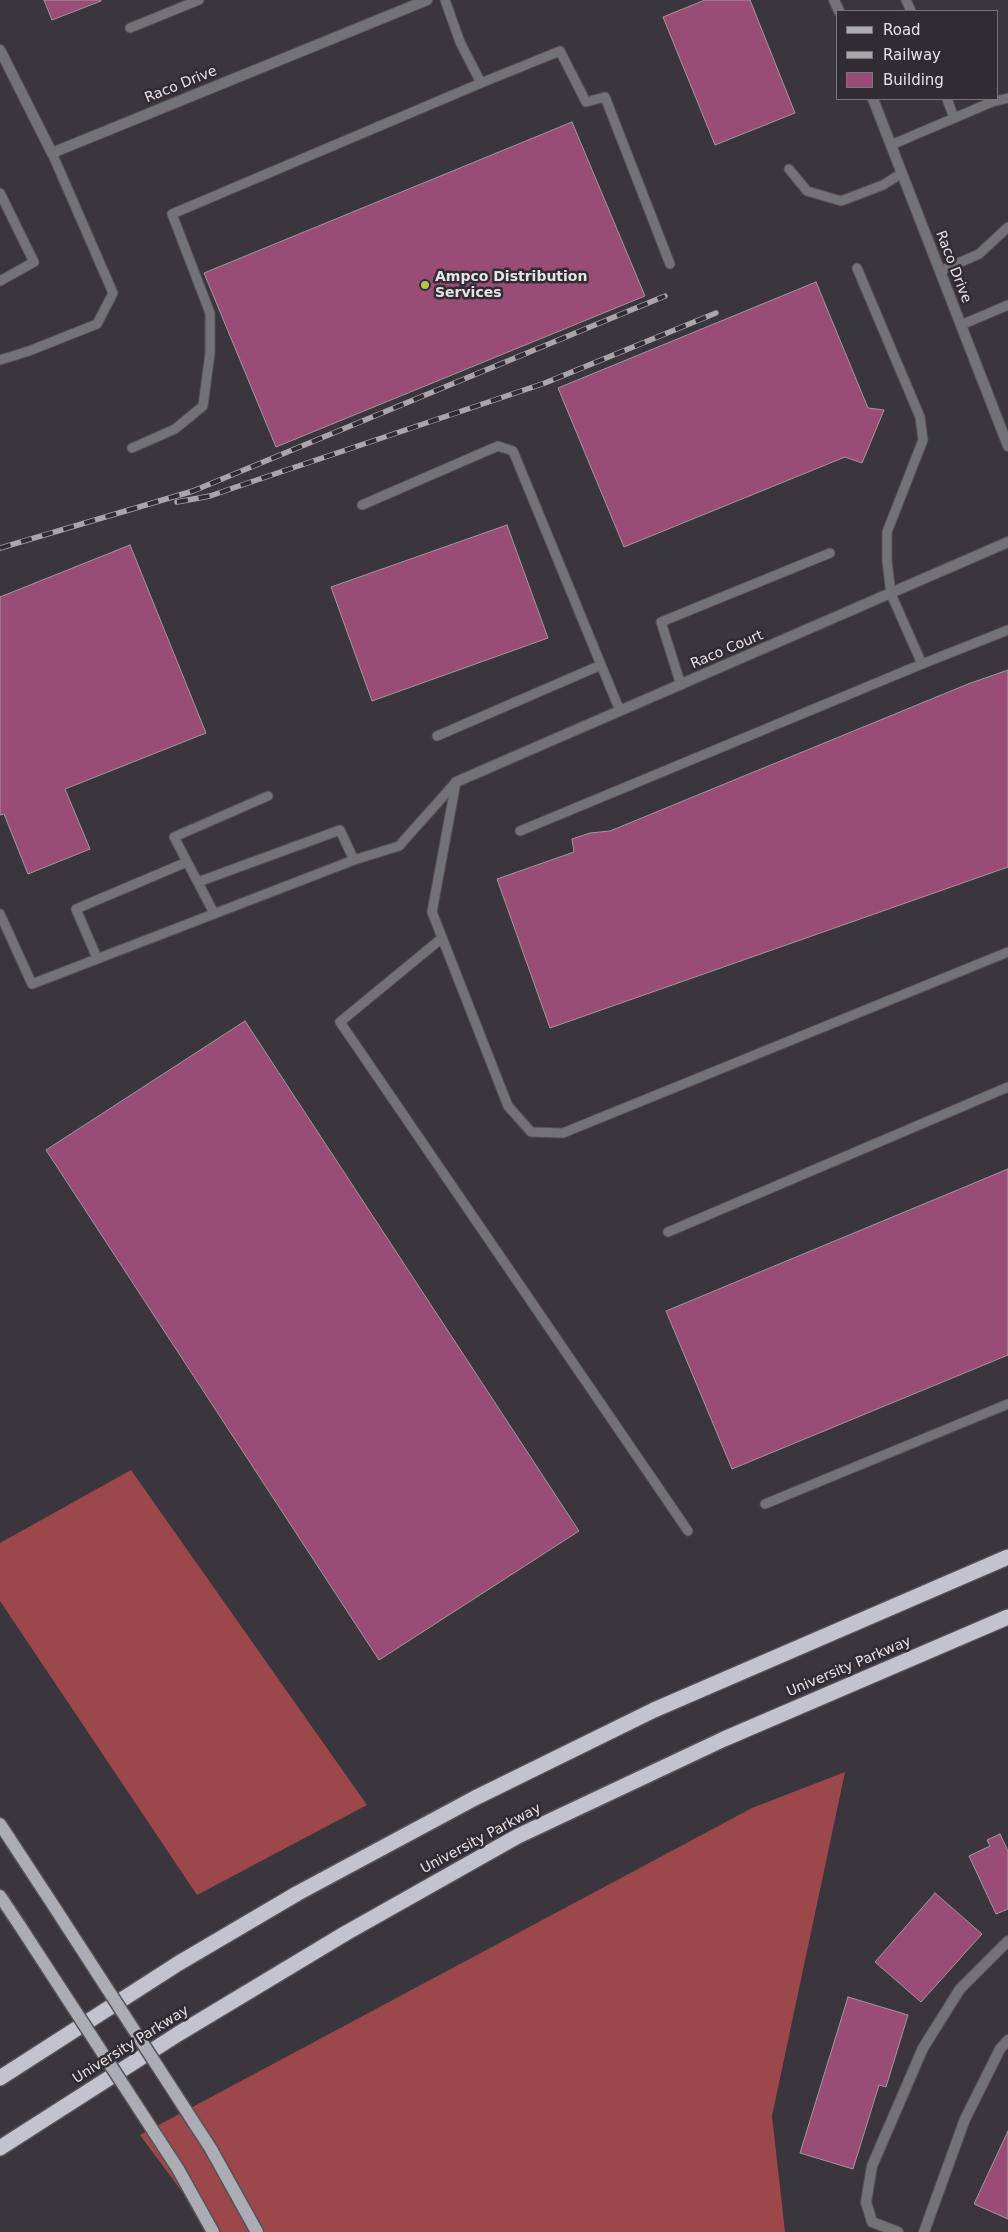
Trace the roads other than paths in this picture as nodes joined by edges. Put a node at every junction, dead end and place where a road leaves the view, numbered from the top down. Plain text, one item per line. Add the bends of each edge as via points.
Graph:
1 (199, 0) edge
2 (427, 0) edge
3 (444, 0) edge
4 (416, 2) edge
5 (130, 28) dead end
6 (0, 50) edge
7 (482, 83) junction
8 (1008, 98) edge
9 (873, 100) edge
10 (947, 100) edge
11 (954, 118) junction
12 (891, 145) junction
13 (52, 153) junction
14 (789, 169) dead end
15 (902, 173) junction
16 (0, 193) edge
17 (1008, 227) edge
18 (670, 264) dead end
19 (857, 268) dead end
20 (940, 271) junction
21 (0, 281) edge
22 (1008, 305) edge
23 (961, 324) junction
24 (0, 360) edge
25 (1008, 446) edge
26 (132, 448) dead end
27 (362, 505) dead end
28 (1008, 542) edge
29 (830, 553) dead end
30 (891, 594) junction
31 (1008, 630) edge
32 (922, 664) junction
33 (601, 665) junction
34 (681, 685) junction
35 (620, 711) junction
36 (437, 736) dead end
37 (456, 782) junction
38 (268, 796) dead end
39 (520, 831) dead end
40 (354, 860) junction
41 (187, 862) junction
42 (198, 882) junction
43 (214, 913) junction
44 (0, 914) edge
45 (442, 938) junction
46 (1008, 952) edge
47 (97, 958) junction
48 (1008, 1086) edge
49 (668, 1232) dead end
50 (1008, 1404) edge
51 (765, 1504) dead end
52 (688, 1531) dead end
53 (1008, 1558) edge
54 (1008, 1617) edge
55 (0, 1824) edge
56 (0, 1896) edge
57 (1008, 1941) edge
58 (1008, 2040) edge
59 (0, 2078) edge
60 (0, 2148) edge
61 (213, 2232) edge
62 (257, 2232) edge
63 (898, 2232) edge
64 (924, 2232) edge

1 - 5 lane
2 - 4 street, Raco Drive
3 - 7 lane via 460,42
4 - 13 street, Raco Drive
6 - 13 street
7 - 18 lane via 560,51 586,102 605,97
7 - 26 lane via 172,214 210,313 210,353 203,406 175,429
8 - 11 lane
9 - 12 street, Raco Drive
10 - 11 lane
11 - 12 lane
12 - 15 street, Raco Drive
13 - 24 lane via 113,293 97,324
14 - 15 lane via 807,191 841,201 884,185
15 - 20 street, Raco Drive
16 - 21 lane via 34,262
17 - 20 lane via 979,254
19 - 30 lane via 920,417 923,440 887,532
20 - 23 street, Raco Drive
22 - 23 lane
23 - 25 street, Raco Drive
27 - 33 lane via 498,446 513,451
28 - 30 street, Raco Court
29 - 34 lane via 662,622
30 - 32 lane
30 - 34 street, Raco Court
31 - 32 lane
32 - 39 lane
33 - 35 lane
33 - 36 lane
34 - 35 street, Raco Court
35 - 37 street, Raco Court
37 - 40 lane via 399,846
37 - 45 lane via 432,912
38 - 41 lane via 174,836
40 - 42 lane via 340,830
40 - 43 lane
41 - 42 lane
41 - 47 lane via 76,909
42 - 43 lane
43 - 47 lane
44 - 47 lane via 32,984
45 - 46 lane via 508,1106 532,1132 563,1133
45 - 52 lane via 340,1022
48 - 49 lane
50 - 51 lane
53 - 59 highway via 654,1710 466,1803 298,1893 179,1963
54 - 60 highway, University Parkway via 724,1739 518,1836 279,1973
55 - 62 main road, bridge via 211,2149
56 - 61 main road, bridge via 178,2169
57 - 63 street via 960,1989 923,2048 872,2166 866,2202 872,2222
58 - 64 street via 1000,2049 965,2119

